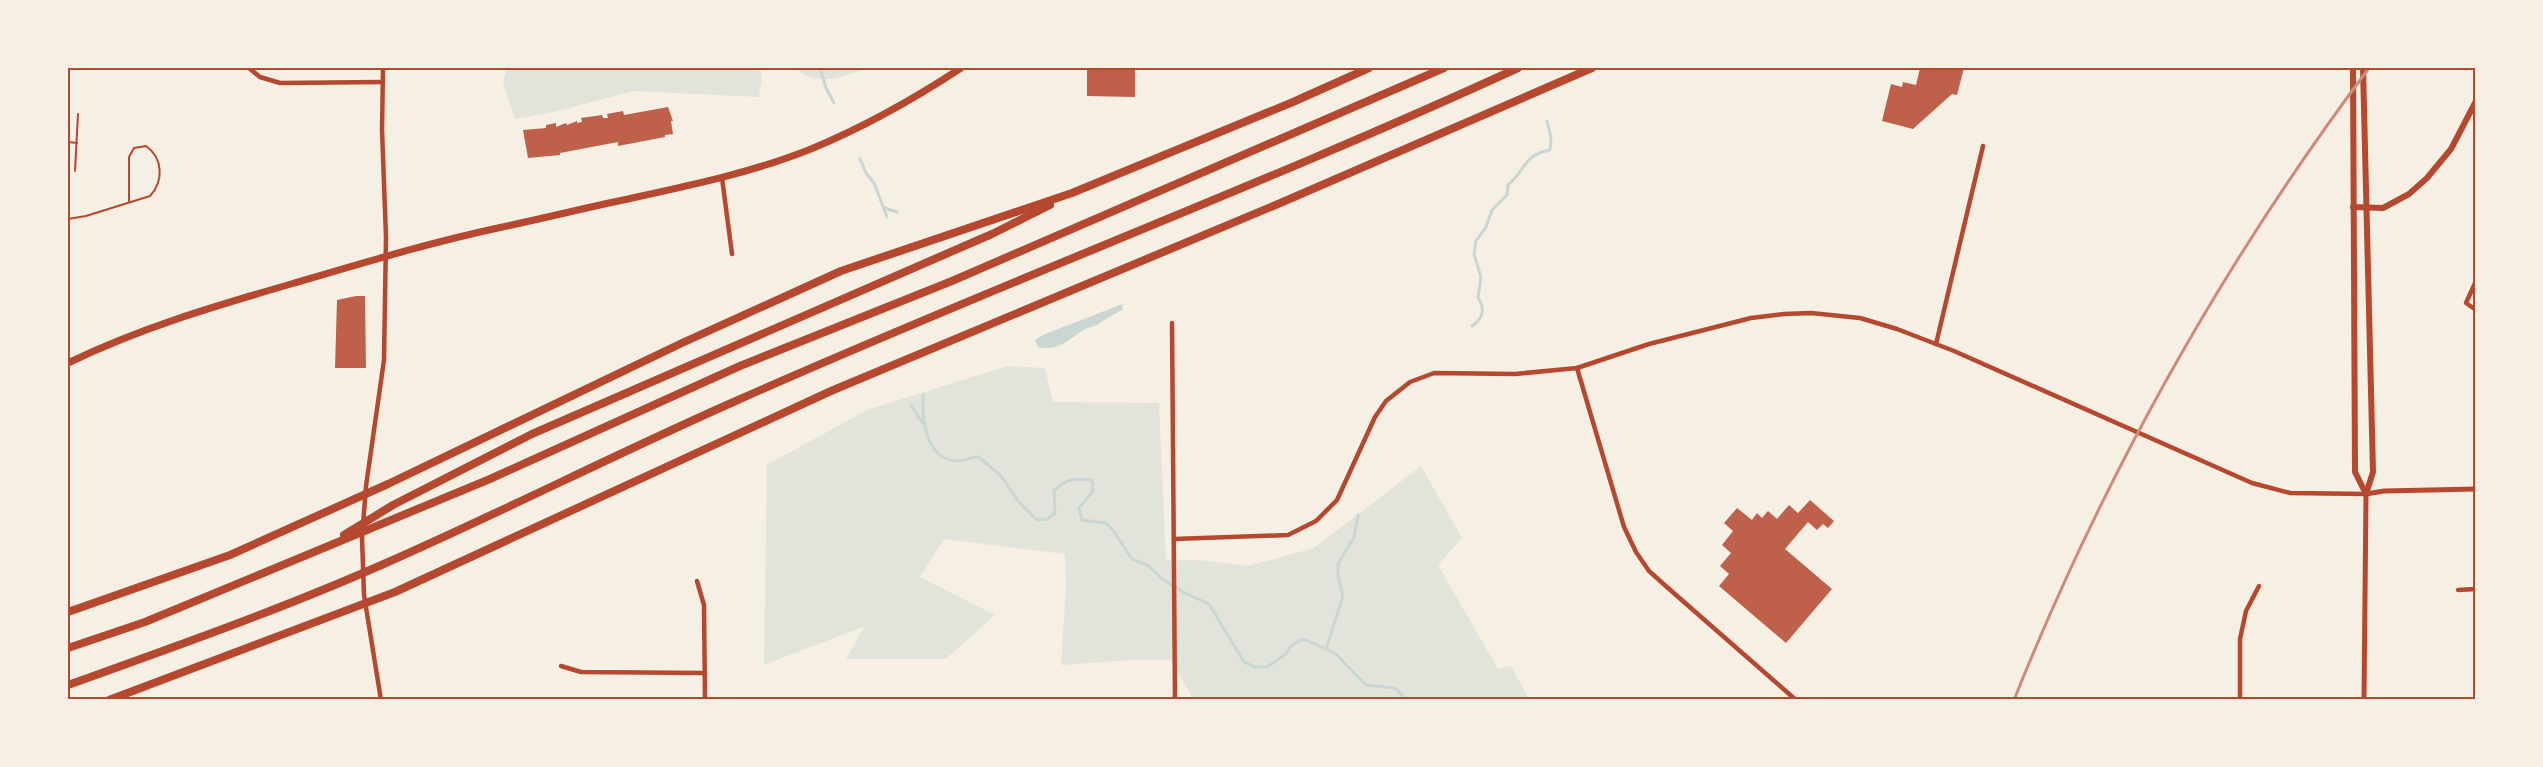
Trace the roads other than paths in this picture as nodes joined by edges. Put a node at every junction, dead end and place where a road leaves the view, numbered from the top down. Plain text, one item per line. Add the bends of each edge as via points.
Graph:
1 (249, 68) edge
2 (383, 68) edge
3 (961, 68) edge
4 (1369, 68) edge
5 (1444, 68) edge
6 (1518, 68) edge
7 (1592, 68) edge
8 (1598, 68) edge
9 (2353, 68) edge
10 (2363, 68) edge
11 (1571, 77) junction
12 (383, 82) junction
13 (2475, 101) edge
14 (78, 114) dead end
15 (68, 142) edge
16 (77, 142) junction
17 (1983, 146) dead end
18 (75, 171) dead end
19 (722, 178) junction
20 (1072, 193) junction
21 (129, 201) junction
22 (2353, 207) junction
23 (2367, 208) junction
24 (68, 219) edge
25 (732, 254) dead end
26 (385, 256) junction
27 (2475, 281) edge
28 (2475, 310) edge
29 (1172, 322) dead end
30 (1936, 344) junction
31 (68, 363) edge
32 (1577, 368) junction
33 (2475, 489) edge
34 (2366, 494) junction
35 (1174, 539) junction
36 (325, 546) junction
37 (697, 581) dead end
38 (2259, 586) dead end
39 (2475, 589) edge
40 (2458, 590) dead end
41 (68, 612) edge
42 (68, 648) edge
43 (561, 666) dead end
44 (704, 673) junction
45 (68, 685) edge
46 (109, 699) edge
47 (381, 699) edge
48 (705, 699) edge
49 (1174, 699) edge
50 (1796, 699) edge
51 (2240, 699) edge
52 (2364, 699) edge

1 - 12 street via 260,77 280,83
2 - 12 street
3 - 19 main road via 862,126 810,149
4 - 20 highway
5 - 36 highway via 952,281 740,366 490,479
6 - 45 highway via 1185,213 738,400 384,564
7 - 11 highway
8 - 11 highway
9 - 22 main road
10 - 23 main road
11 - 46 highway via 831,391 395,592
12 - 26 street
13 - 23 main road via 2451,149 2427,178 2383,208
14 - 16 lane
15 - 16 lane
16 - 18 lane
17 - 30 street
19 - 25 street
19 - 26 main road
20 - 36 highway via 992,234 532,434 393,505
20 - 41 highway via 842,271 230,555
21 - 21 lane via 150,196 158,188 160,163 146,146 134,148 129,157
21 - 24 lane
22 - 23 main road
22 - 34 main road via 2355,472
23 - 34 main road via 2373,472
26 - 31 main road via 193,313
26 - 47 street via 383,377 370,452 362,557 364,595
27 - 28 street via 2466,303
29 - 35 street
30 - 32 street via 1860,318 1784,314 1751,318 1659,341
30 - 34 street via 2252,483 2290,493
32 - 35 street via 1515,374 1440,372 1410,382 1386,401 1375,417 1337,500 1316,521 1288,535
32 - 50 street via 1624,527 1636,552 1649,571
33 - 34 street
34 - 52 street
35 - 49 street
36 - 42 highway via 145,622
37 - 44 street via 704,605
38 - 51 street via 2240,639
39 - 40 street
43 - 44 street via 581,672
44 - 48 street

